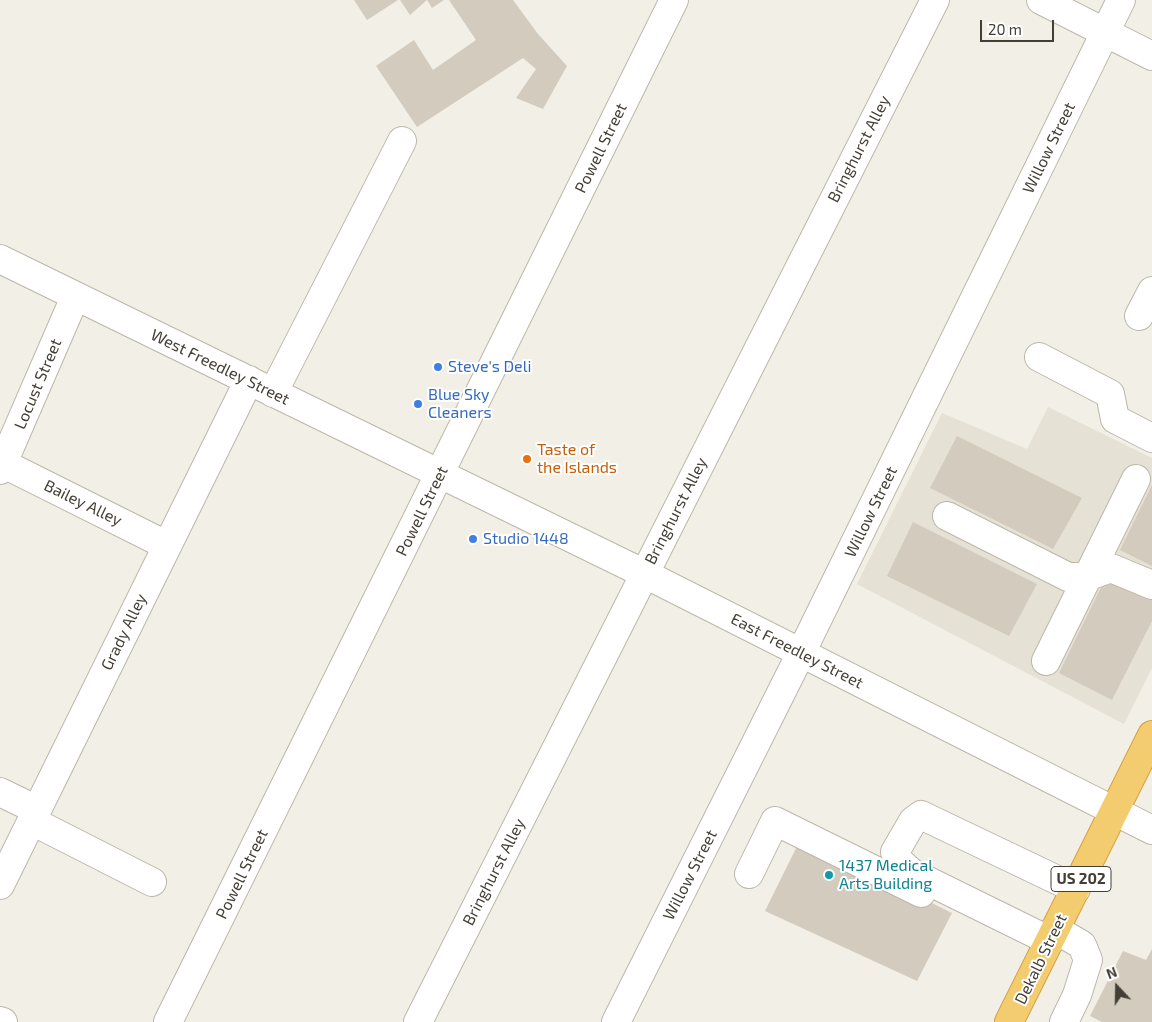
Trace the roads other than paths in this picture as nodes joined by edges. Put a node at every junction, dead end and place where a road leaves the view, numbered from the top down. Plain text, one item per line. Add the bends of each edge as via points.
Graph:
1 (674, 0) edge
2 (935, 0) edge
3 (1041, 0) edge
4 (1121, 0) edge
5 (1105, 33) junction
6 (1152, 56) edge
7 (402, 141) dead end
8 (0, 258) edge
9 (1152, 291) edge
10 (75, 297) junction
11 (1140, 316) dead end
12 (1039, 357) dead end
13 (248, 380) junction
14 (273, 393) junction
15 (1152, 438) edge
16 (1, 465) edge
17 (441, 473) junction
18 (1136, 479) dead end
19 (947, 516) dead end
20 (166, 545) junction
21 (645, 574) junction
22 (1086, 577) junction
23 (1152, 585) edge
24 (801, 653) junction
25 (1046, 661) dead end
26 (1152, 736) edge
27 (0, 792) edge
28 (1114, 812) junction
29 (34, 816) junction
30 (1152, 830) edge
31 (749, 874) dead end
32 (152, 882) dead end
33 (0, 885) edge
34 (1076, 889) junction
35 (1050, 941) junction
36 (168, 1022) edge
37 (418, 1022) edge
38 (616, 1022) edge
39 (1010, 1022) edge
40 (1064, 1022) edge

1 - 17 street, Powell Street
2 - 21 street, Bringhurst Alley
3 - 5 street
4 - 5 street, Willow Street
5 - 6 street
5 - 24 street, Willow Street
7 - 14 street
8 - 10 street, West Freedley Street
9 - 11 street
10 - 13 street, West Freedley Street
10 - 16 street, Locust Street
12 - 15 street via 1110,394 1115,419
13 - 14 street, West Freedley Street
13 - 20 street, Grady Alley
14 - 17 street, West Freedley Street
16 - 20 street, Bailey Alley
17 - 21 street, East Freedley Street
17 - 36 street, Powell Street
18 - 22 street
19 - 22 street via 1068,577
20 - 29 street, Grady Alley
21 - 24 street, East Freedley Street
21 - 37 street, Bringhurst Alley
22 - 23 street via 1111,568
22 - 25 street
24 - 28 street, East Freedley Street
24 - 38 street, Willow Street
26 - 28 highway, Dekalb Street / US 202
27 - 29 street
28 - 30 street, East Freedley Street
28 - 34 highway, Dekalb Street / US 202
29 - 32 street
29 - 33 street, Grady Alley
31 - 35 street via 775,821
34 - 35 highway, Dekalb Street / US 202
34 - 35 street via 921,815 913,821 895,852 899,861 912,873
35 - 39 highway, Dekalb Street / US 202
35 - 40 street via 1082,945 1088,960 1078,995

